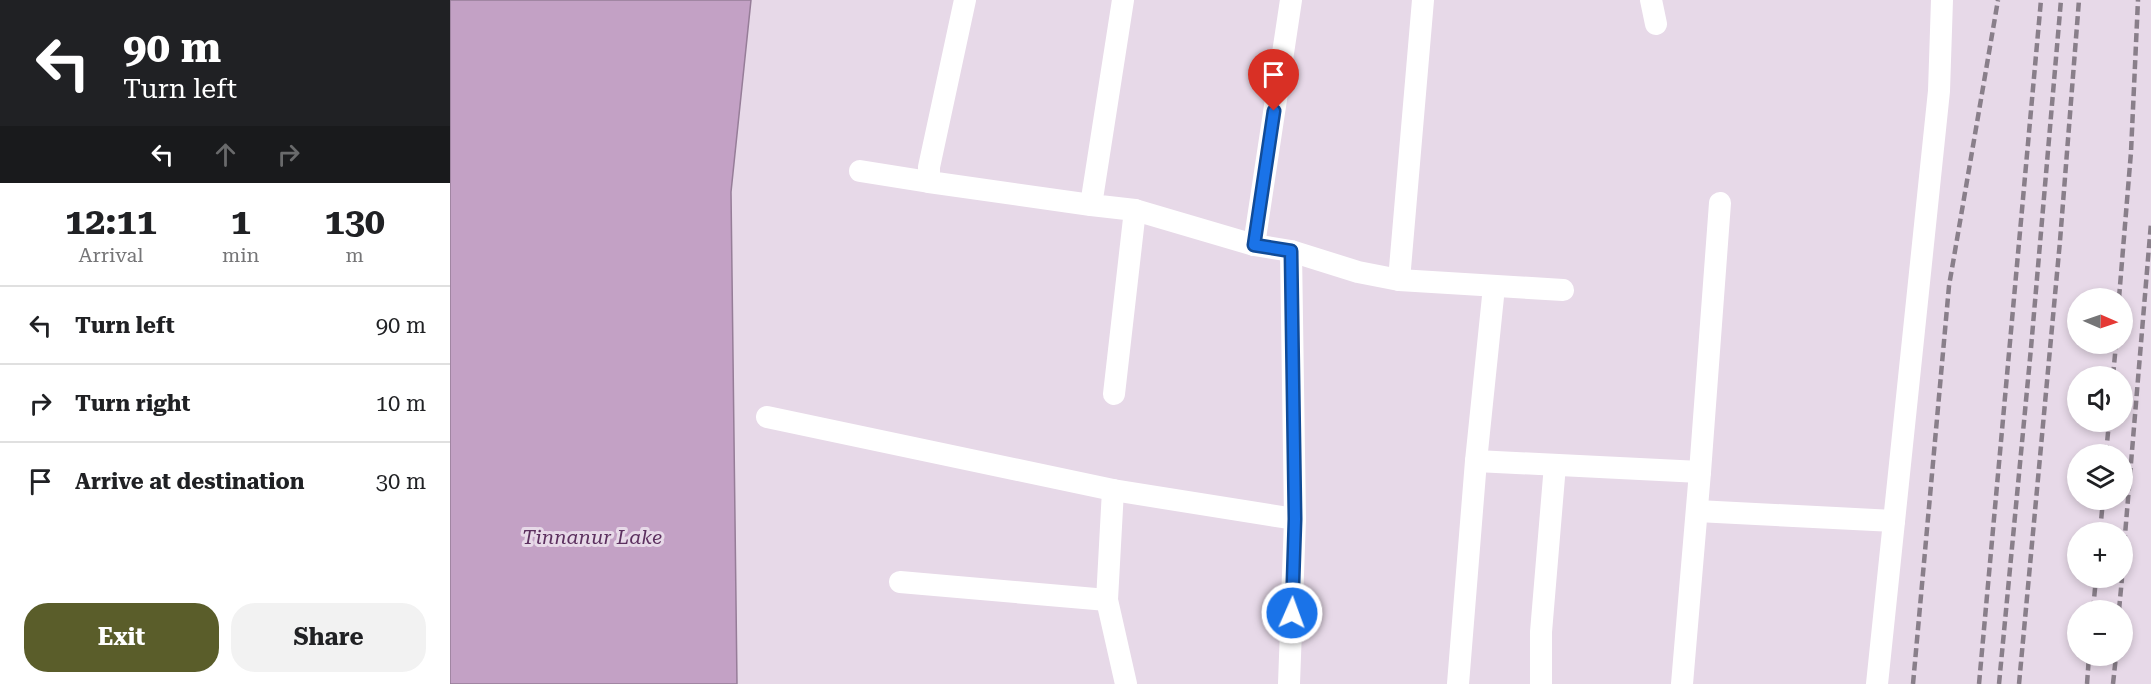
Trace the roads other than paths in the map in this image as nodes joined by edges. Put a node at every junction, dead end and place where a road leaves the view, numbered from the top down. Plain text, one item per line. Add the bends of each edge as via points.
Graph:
1 (965, 0) edge
2 (1123, 0) edge
3 (1291, 0) edge
4 (1422, 0) edge
5 (1651, 0) edge
6 (1942, 0) edge
7 (1656, 24) dead end
8 (860, 171) dead end
9 (929, 182) junction
10 (1720, 203) dead end
11 (1091, 205) junction
12 (1135, 210) junction
13 (1254, 245) junction
14 (1291, 251) junction
15 (1399, 280) junction
16 (1494, 287) junction
17 (1563, 290) dead end
18 (1114, 394) dead end
19 (767, 417) dead end
20 (1476, 461) junction
21 (1555, 465) junction
22 (1700, 472) junction
23 (1113, 490) junction
24 (1697, 511) junction
25 (1295, 519) junction
26 (1894, 521) junction
27 (900, 582) dead end
28 (1107, 600) junction
29 (1126, 684) edge
30 (1289, 684) edge
31 (1458, 684) edge
32 (1541, 684) edge
33 (1682, 684) edge
34 (1877, 684) edge

1 - 9 street
2 - 11 street
3 - 13 street
4 - 15 street
5 - 7 street
6 - 26 street via 1939,91
8 - 9 street
9 - 11 street
10 - 22 street
11 - 12 street
12 - 13 street
12 - 18 street
13 - 14 street
14 - 15 street
14 - 25 street
15 - 16 street
16 - 17 street
16 - 20 street
19 - 23 street
20 - 21 street
20 - 31 street
21 - 22 street
21 - 32 street via 1541,632
22 - 24 street
23 - 25 street
23 - 28 street
24 - 26 street
24 - 33 street
25 - 30 street
26 - 34 street
27 - 28 street
28 - 29 street

